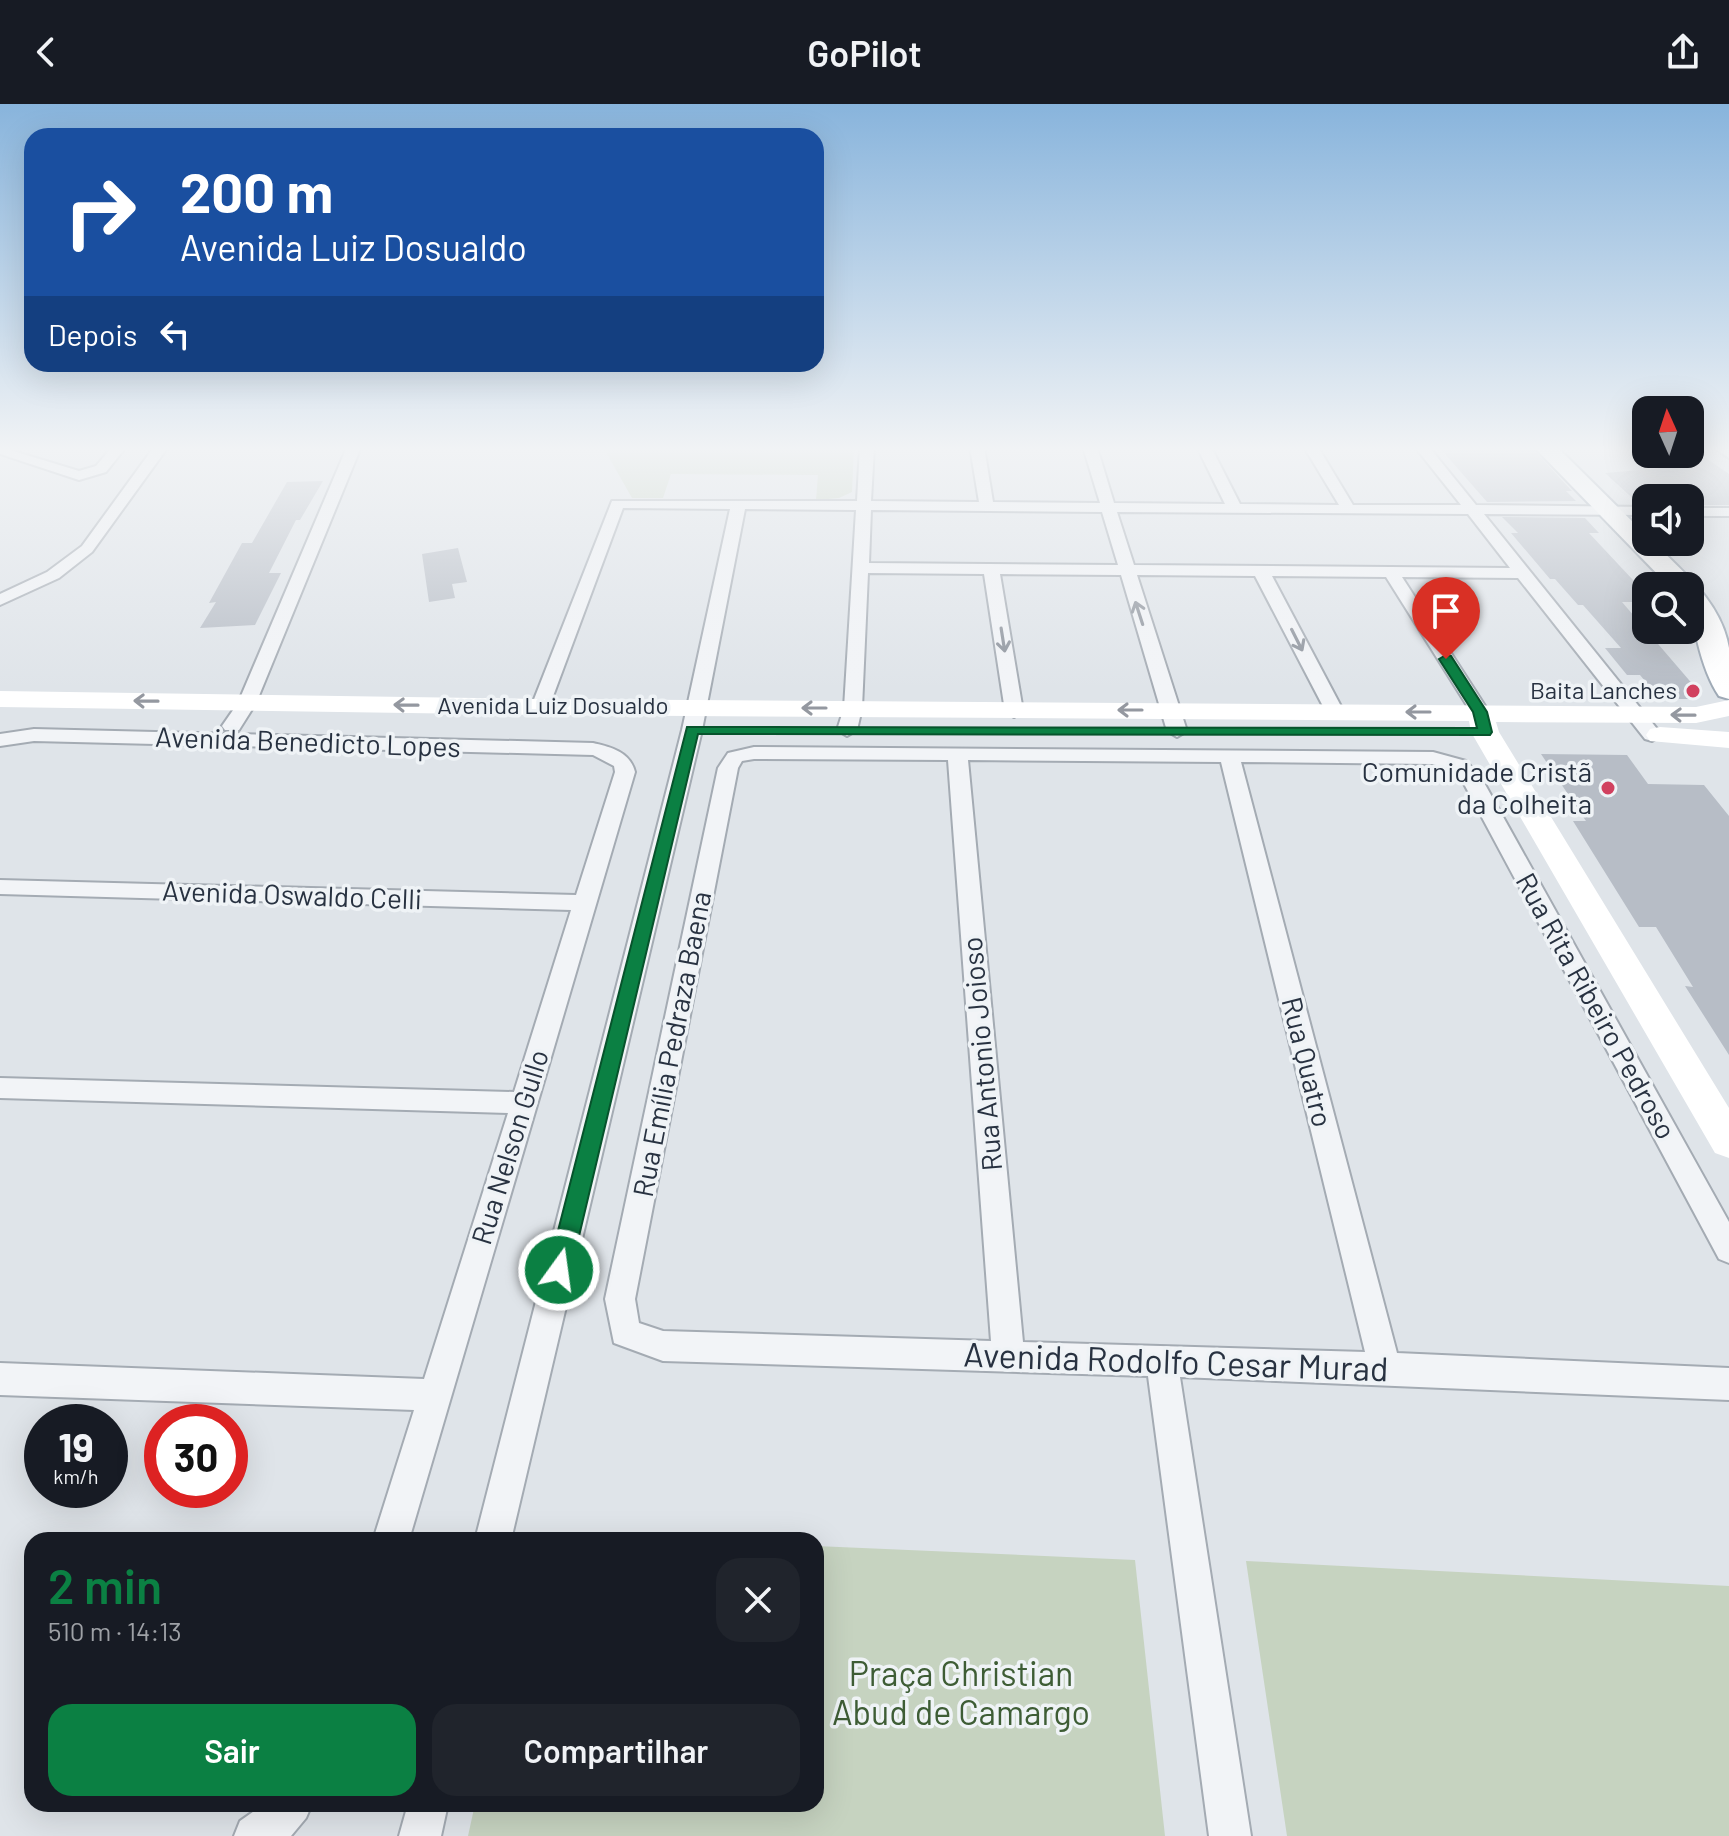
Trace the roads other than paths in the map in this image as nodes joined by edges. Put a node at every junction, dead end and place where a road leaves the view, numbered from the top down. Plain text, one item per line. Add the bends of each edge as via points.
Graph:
1 (102, 528) edge
2 (320, 528) edge
3 (608, 528) edge
4 (734, 528) edge
5 (863, 528) edge
6 (1115, 528) edge
7 (1488, 528) edge
8 (1676, 556) edge
9 (862, 568) junction
10 (991, 568) junction
11 (1126, 570) junction
12 (1261, 571) junction
13 (1391, 572) junction
14 (1523, 573) junction
15 (0, 600) edge
16 (1729, 609) edge
17 (1704, 612) edge
18 (1729, 690) edge
19 (0, 699) edge
20 (247, 703) junction
21 (540, 707) junction
22 (1729, 708) edge
23 (1014, 711) junction
24 (1335, 712) junction
25 (694, 718) junction
26 (850, 719) junction
27 (1174, 721) junction
28 (0, 722) edge
29 (1482, 722) junction
30 (1644, 724) junction
31 (232, 726) junction
32 (0, 740) edge
33 (1729, 740) edge
34 (957, 753) junction
35 (1229, 755) junction
36 (616, 757) joint
37 (0, 887) edge
38 (585, 903) junction
39 (0, 1088) edge
40 (524, 1103) junction
41 (1725, 1127) edge
42 (1729, 1250) edge
43 (625, 1333) joint
44 (1008, 1356) junction
45 (1162, 1362) junction
46 (1385, 1368) junction
47 (0, 1379) edge
48 (1729, 1384) edge
49 (434, 1395) junction
50 (393, 1532) edge
51 (495, 1532) edge
52 (426, 1812) edge
53 (420, 1836) edge
54 (1230, 1836) edge

1 - 15 street via 87,549 53,575
2 - 20 street
3 - 21 street
4 - 25 street
5 - 9 street
6 - 11 street
7 - 14 street
8 - 16 main road
9 - 10 street
9 - 26 street
10 - 11 street
10 -> 23 street
11 - 12 street
27 -> 11 street
12 - 13 street
12 -> 24 street
13 - 14 street
13 - 29 street
14 - 30 street
17 - 18 main road
20 -> 19 street, Avenida Luiz Dosualdo
21 -> 20 street, Avenida Luiz Dosualdo
20 - 31 street
21 - 25 street, Avenida Luiz Dosualdo
22 -> 30 street, Avenida Luiz Dosualdo
23 - 26 street, Avenida Luiz Dosualdo
27 -> 23 street, Avenida Luiz Dosualdo
24 - 27 street, Avenida Luiz Dosualdo
29 -> 24 street, Avenida Luiz Dosualdo
25 - 26 street, Avenida Luiz Dosualdo
25 - 31 street, Avenida Luiz Dosualdo
25 - 51 street
26 - 27 street, Avenida Luiz Dosualdo
27 - 29 street, Avenida Luiz Dosualdo
28 - 31 street, Avenida Luiz Dosualdo
29 - 30 street, Avenida Luiz Dosualdo
29 - 41 street
30 - 33 street, Avenida Luiz Dosualdo
32 - 36 street, Avenida Benedicto Lopes via 34,735 577,749
34 - 35 street
34 - 43 street, Rua Emília Pedraza Baena via 754,753 735,757 728,768 620,1299
34 - 44 street, Rua Antonio Joioso
35 - 42 street, Rua Rita Ribeiro Pedroso via 1433,758 1459,765 1472,779
35 - 46 street, Rua Quatro
36 - 38 street, Rua Nelson Gullo via 625,772
37 - 38 street, Avenida Oswaldo Celli
38 - 40 street, Rua Nelson Gullo
39 - 40 street
40 - 49 street, Rua Nelson Gullo
43 - 44 street, Avenida Rodolfo Cesar Murad via 663,1346
44 - 45 street, Avenida Rodolfo Cesar Murad
45 - 46 street, Avenida Rodolfo Cesar Murad
45 - 54 street
46 - 48 street, Avenida Rodolfo Cesar Murad
47 - 49 street
49 - 50 street, Rua Nelson Gullo
52 - 53 street

